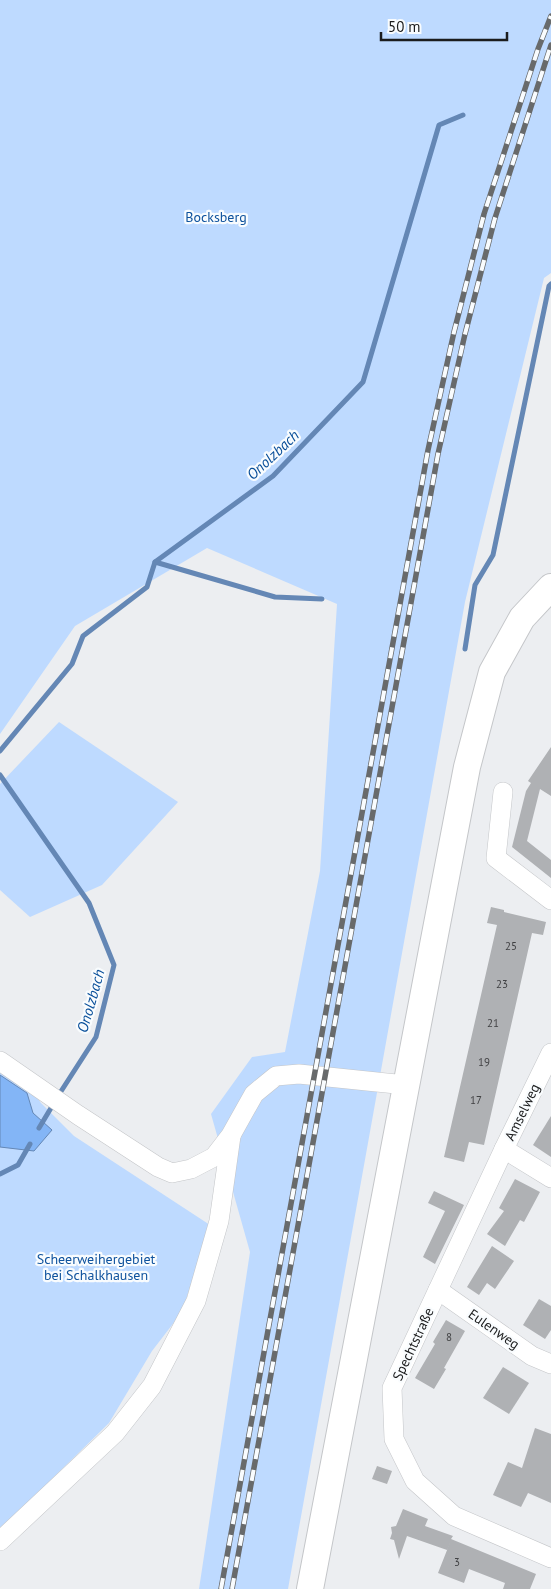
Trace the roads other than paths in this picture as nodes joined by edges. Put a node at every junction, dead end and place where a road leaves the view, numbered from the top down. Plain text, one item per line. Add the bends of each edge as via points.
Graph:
1 (551, 587) edge
2 (503, 792) dead end
3 (551, 900) edge
4 (551, 1053) edge
5 (0, 1061) edge
6 (406, 1085) junction
7 (231, 1135) junction
8 (504, 1149) junction
9 (551, 1178) edge
10 (438, 1290) junction
11 (551, 1364) edge
12 (0, 1541) edge
13 (551, 1558) edge
14 (310, 1589) edge

1 - 6 main road via 522,618 492,672 467,767
2 - 3 street via 496,858
4 - 8 street, Amselweg
5 - 7 street via 78,1115 172,1173 191,1169 214,1156
6 - 7 street via 299,1074 276,1076 254,1094
6 - 14 main road
7 - 12 street via 219,1221 196,1300 152,1386 115,1433
8 - 9 street, Amselweg
8 - 10 street, Spechtstraße
10 - 11 street, Eulenweg via 532,1356
10 - 13 street, Spechtstraße via 392,1388 394,1439 415,1481 454,1516

